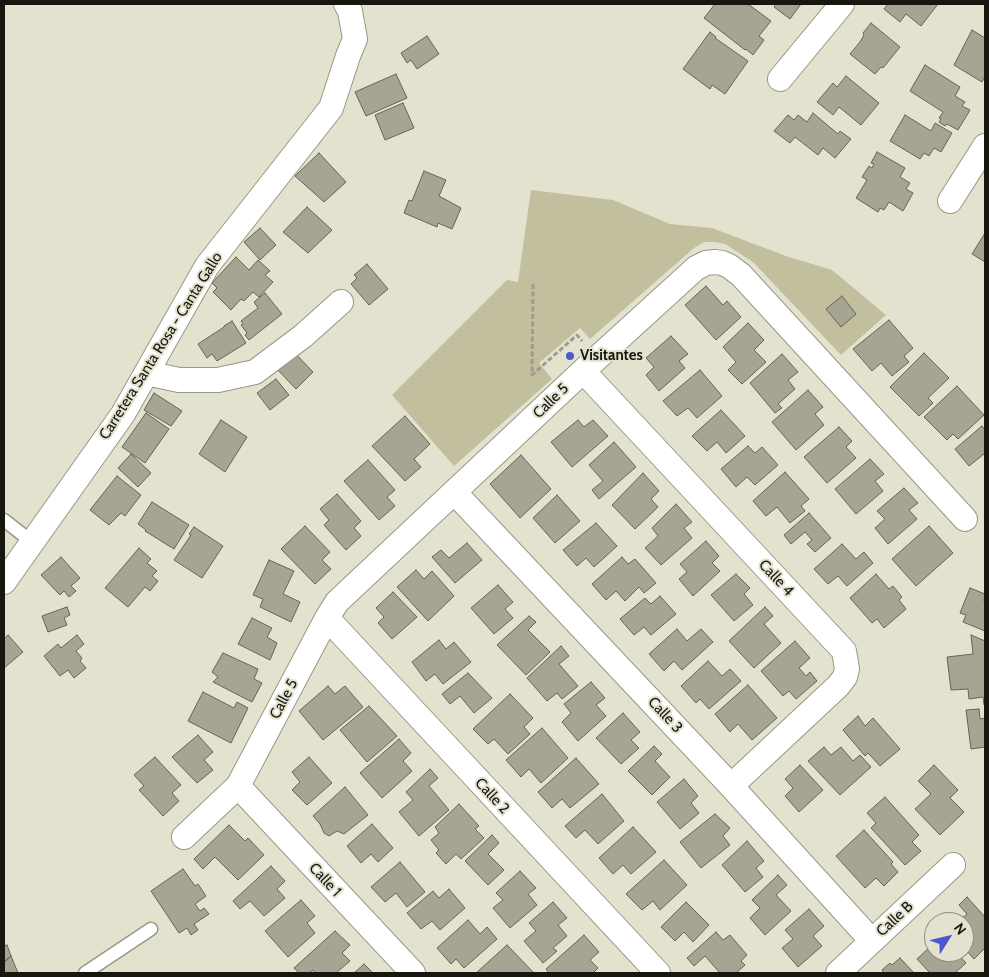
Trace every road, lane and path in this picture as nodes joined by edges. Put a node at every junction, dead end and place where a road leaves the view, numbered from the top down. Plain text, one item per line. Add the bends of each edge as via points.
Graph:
1 (346, 4) edge
2 (842, 4) edge
3 (780, 80) dead end
4 (985, 146) edge
5 (950, 201) dead end
6 (533, 284) dead end
7 (341, 302) dead end
8 (590, 364) junction
9 (146, 373) junction
10 (455, 493) junction
11 (965, 519) dead end
12 (4, 520) edge
13 (32, 542) junction
14 (4, 582) edge
15 (327, 618) junction
16 (238, 786) junction
17 (731, 786) junction
18 (184, 837) dead end
19 (953, 866) dead end
20 (151, 930) dead end
21 (872, 941) junction
22 (85, 973) edge
23 (413, 973) edge
24 (658, 973) edge
25 (838, 973) edge

1 - 9 street, Carretera Santa Rosa - Canta Gallo via 356,39 331,108 207,266
2 - 3 street
4 - 5 street
6 - 8 path via 532,375 577,335
7 - 9 street via 256,372 218,380 179,380
8 - 10 street, Calle 5
8 - 11 street, Calle 5 via 696,268 715,262 729,266 741,275
8 - 17 street, Calle 4 via 844,651 847,669 838,686
9 - 13 street, Carretera Santa Rosa - Canta Gallo via 122,414
10 - 15 street, Calle 5 via 346,593
10 - 17 street, Calle 3
12 - 13 lane
13 - 14 street, Carretera Santa Rosa - Canta Gallo
15 - 16 street, Calle 5
15 - 24 street, Calle 2
16 - 18 street, Calle 5
16 - 23 street, Calle 1
17 - 21 street, Calle 3
19 - 21 street, Calle B
20 - 22 lane
21 - 25 street, Calle B

